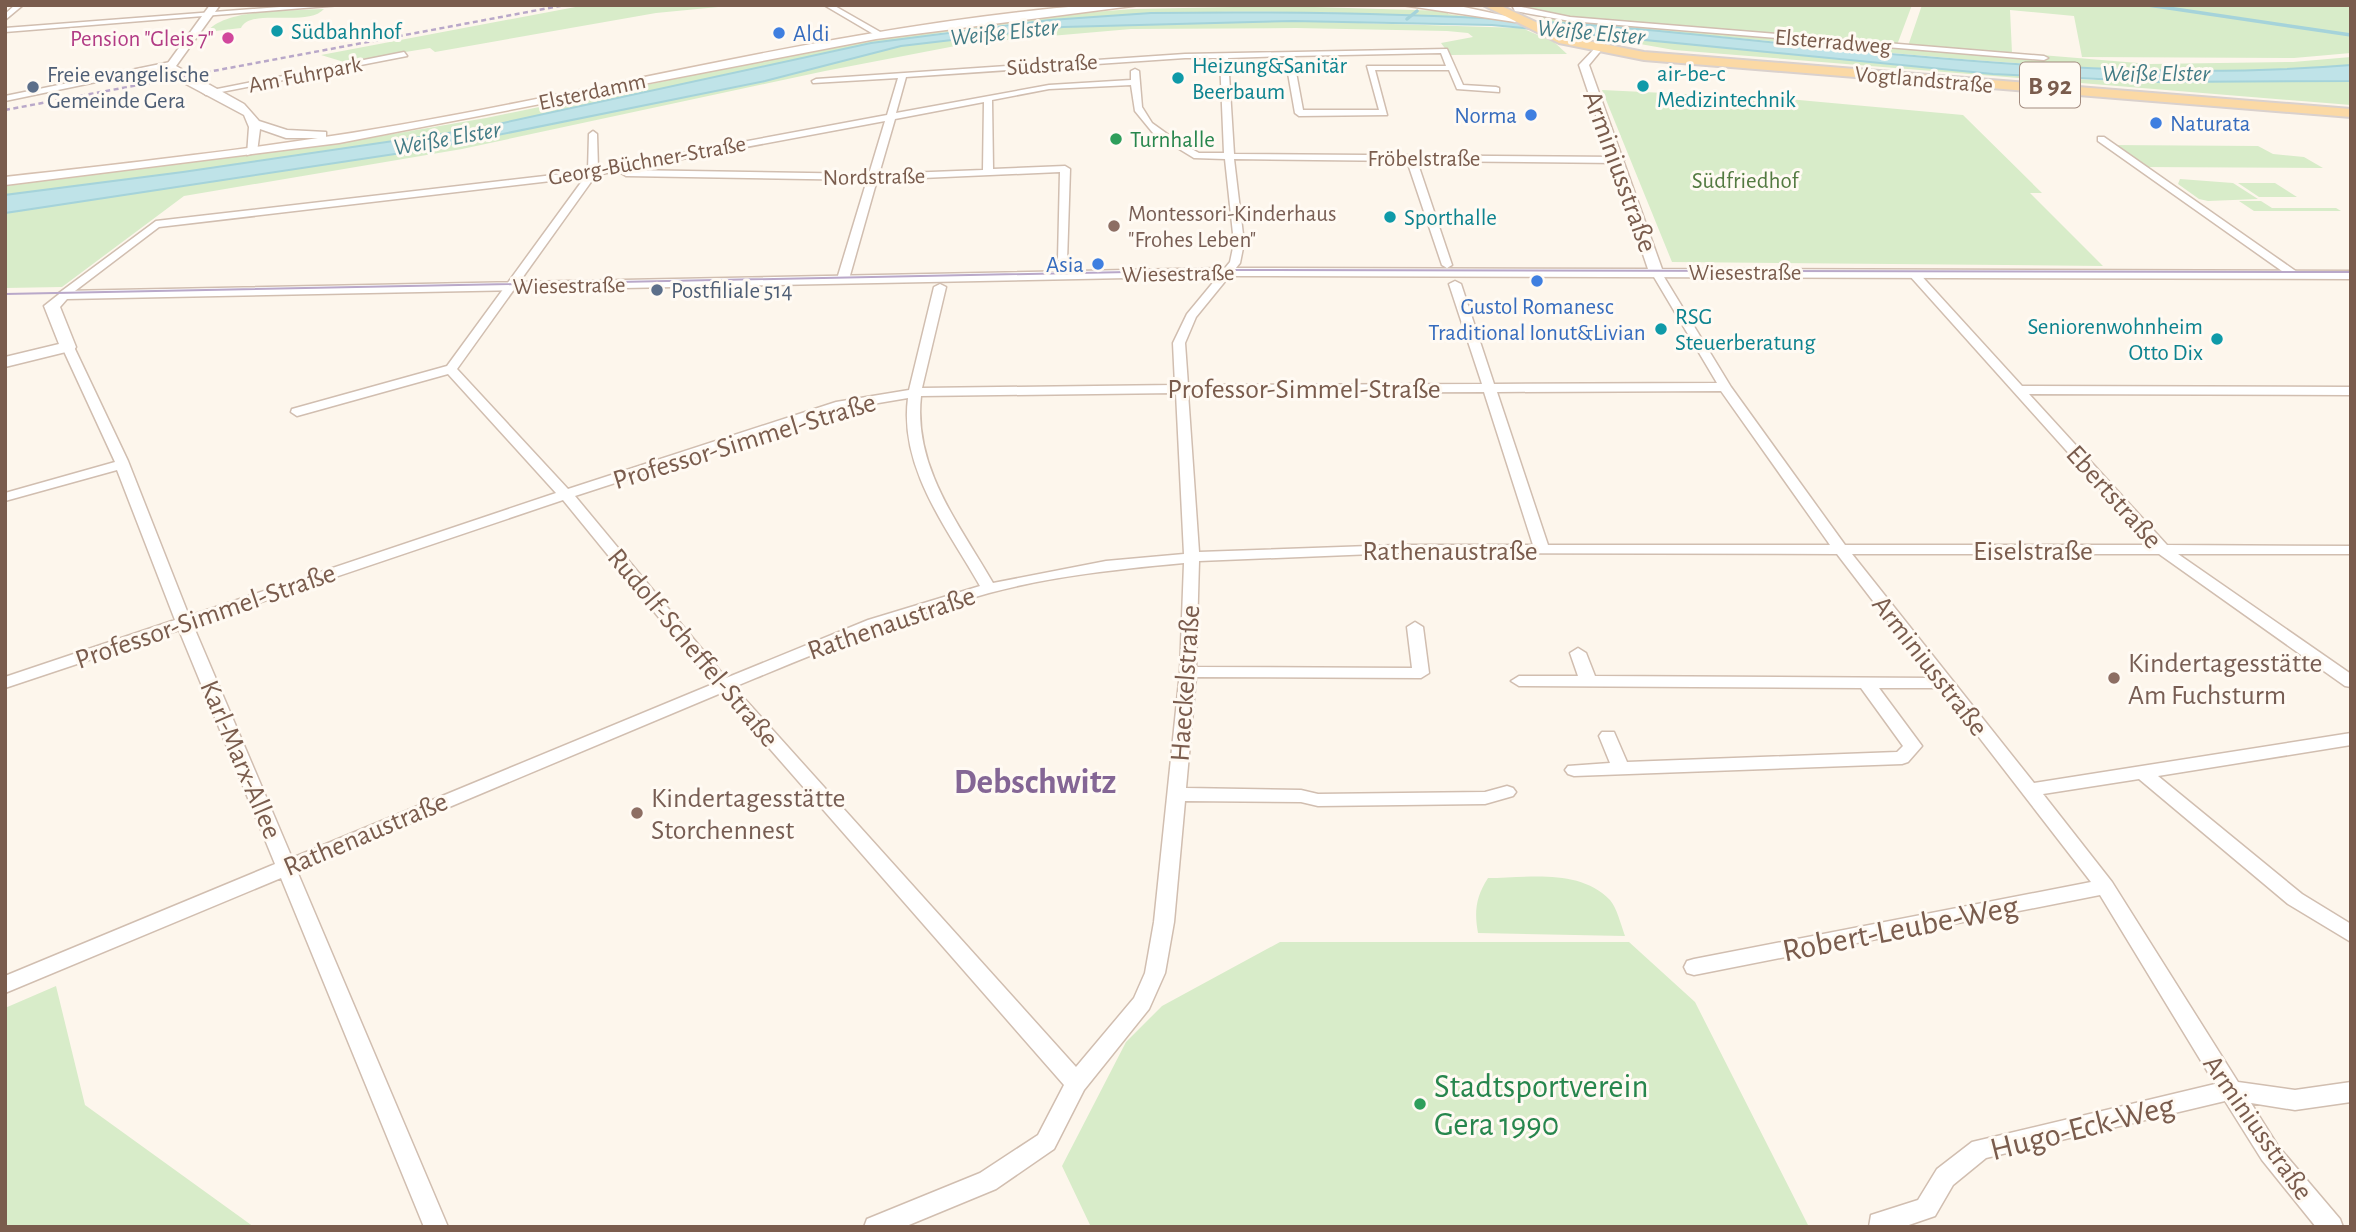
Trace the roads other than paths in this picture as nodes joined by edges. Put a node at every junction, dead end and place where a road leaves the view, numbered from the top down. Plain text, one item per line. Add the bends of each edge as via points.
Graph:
1 (20, 5) edge
2 (338, 5) edge
3 (827, 5) edge
4 (1081, 5) edge
5 (1135, 5) edge
6 (1407, 5) edge
7 (1489, 9) edge
8 (211, 10) edge
9 (1508, 10) edge
10 (5, 18) edge
11 (1623, 23) joint
12 (5, 30) edge
13 (875, 31) junction
14 (1606, 47) junction
15 (1288, 53) junction
16 (404, 54) dead end
17 (1224, 55) junction
18 (2044, 58) dead end
19 (1136, 59) junction
20 (170, 64) junction
21 (1452, 68) junction
22 (1587, 74) junction
23 (903, 75) junction
24 (816, 81) dead end
25 (1135, 82) junction
26 (1496, 90) dead end
27 (206, 92) junction
28 (988, 98) junction
29 (5, 99) edge
30 (2351, 111) edge
31 (891, 116) junction
32 (254, 123) junction
33 (593, 134) dead end
34 (323, 135) junction
35 (2101, 139) dead end
36 (251, 149) junction
37 (1229, 156) junction
38 (1411, 158) junction
39 (1619, 160) junction
40 (988, 172) junction
41 (593, 173) junction
42 (5, 174) edge
43 (872, 177) junction
44 (5, 181) edge
45 (1063, 260) dead end
46 (1447, 265) dead end
47 (1227, 272) junction
48 (1656, 272) junction
49 (1913, 273) junction
50 (2293, 274) junction
51 (2351, 275) edge
52 (843, 279) junction
53 (1455, 284) dead end
54 (513, 286) junction
55 (940, 287) dead end
56 (63, 295) junction
57 (68, 347) junction
58 (5, 362) edge
59 (451, 369) junction
60 (1726, 387) junction
61 (1489, 388) junction
62 (1182, 389) junction
63 (2019, 390) junction
64 (2351, 391) edge
65 (916, 392) junction
66 (296, 412) dead end
67 (122, 464) junction
68 (566, 495) junction
69 (5, 497) edge
70 (1542, 550) junction
71 (1840, 550) junction
72 (2351, 550) edge
73 (2164, 551) junction
74 (1192, 558) junction
75 (989, 588) junction
76 (185, 622) junction
77 (1415, 627) dead end
78 (1578, 653) dead end
79 (1188, 672) junction
80 (1519, 681) dead end
81 (1589, 682) junction
82 (2351, 682) edge
83 (5, 683) edge
84 (1866, 683) junction
85 (1946, 683) junction
86 (722, 684) junction
87 (1608, 736) dead end
88 (2351, 739) edge
89 (1621, 768) junction
90 (1574, 770) dead end
91 (2142, 772) junction
92 (2030, 790) junction
93 (1507, 792) dead end
94 (1176, 794) junction
95 (287, 866) junction
96 (2105, 887) junction
97 (2351, 934) edge
98 (1693, 967) dead end
99 (5, 985) edge
100 (1076, 1083) junction
101 (2230, 1090) junction
102 (2351, 1092) edge
103 (436, 1227) edge
104 (876, 1227) edge
105 (1881, 1227) edge
106 (2331, 1227) edge

1 - 10 street
2 - 8 street
3 - 13 street
4 - 13 main road, Elsterdamm
5 - 13 main road, Elsterdamm
6 - 7 main road
7 - 9 main road, B 92
8 - 12 street
8 - 20 street
9 - 11 street
9 - 14 main road, Vogtlandstraße / B 92
9 - 14 main road, Vogtlandstraße / B 92 via 1564,40
11 - 18 street, Elsterradweg
13 - 34 main road, Elsterdamm via 468,112
13 - 36 main road, Elsterdamm via 448,120
14 - 22 street, Arminiusstraße
14 - 22 street, Arminiusstraße via 1585,60
14 - 30 main road, Vogtlandstraße / B 92
15 - 17 street, Südstraße
15 - 21 street, Südstraße via 1444,51
15 - 21 street, Fröbelstraße via 1299,113 1384,113 1370,68
16 - 27 street, Am Fuhrpark
17 - 19 street, Südstraße
17 - 37 street, Haeckelstraße
19 - 23 street, Südstraße
19 - 25 street, Fröbelstraße
20 - 27 street, Am Fuhrpark via 173,71
20 - 29 street
21 - 26 street, Südstraße via 1460,87
22 - 39 street, Arminiusstraße
23 - 24 street, Südstraße
23 - 31 street
25 - 28 street, Georg-Büchner-Straße via 1049,87
25 - 37 street, Fröbelstraße via 1139,112 1160,134 1197,156
27 - 32 street, Am Fuhrpark via 240,104
28 - 31 street, Georg-Büchner-Straße
28 - 40 street
31 - 41 street, Georg-Büchner-Straße
31 - 43 street
32 - 34 street via 286,134
32 - 36 street, Am Fuhrpark
33 - 41 street
34 - 36 main road, Elsterdamm
35 - 50 street
36 - 42 main road, Elsterdamm
36 - 44 main road, Elsterdamm
37 - 38 street, Fröbelstraße
37 - 47 street, Haeckelstraße via 1239,243 1235,262
38 - 39 street, Fröbelstraße
38 - 46 street
39 - 48 street, Arminiusstraße
40 - 43 street, Nordstraße
40 - 45 street, Nordstraße via 1065,169
41 - 43 street, Nordstraße
41 - 54 street
41 - 56 street, Georg-Büchner-Straße via 156,224
43 - 52 street
47 - 48 street, Wiesestraße
47 - 52 street, Wiesestraße
47 - 62 street, Haeckelstraße via 1191,316 1179,342
48 - 49 street, Wiesestraße
48 - 60 street, Arminiusstraße
49 - 50 street, Wiesestraße
49 - 63 street, Ebertstraße
50 - 51 street, Wiesestraße
52 - 54 street, Wiesestraße
53 - 61 street
54 - 56 street, Wiesestraße
54 - 59 street
55 - 65 street
56 - 57 street, Karl-Marx-Allee via 52,306
57 - 58 street
57 - 67 street, Karl-Marx-Allee
59 - 66 street
59 - 68 street, Rudolf-Scheffel-Straße
60 - 61 street, Professor-Simmel-Straße
60 - 71 street, Arminiusstraße
61 - 62 street, Professor-Simmel-Straße
61 - 70 street
62 - 65 street, Professor-Simmel-Straße
62 - 74 street, Haeckelstraße
63 - 64 street
63 - 73 street, Ebertstraße
65 - 68 street, Professor-Simmel-Straße via 834,407
65 - 75 street via 913,424 918,454
67 - 69 street
67 - 76 street, Karl-Marx-Allee
68 - 76 street, Professor-Simmel-Straße
68 - 86 street, Rudolf-Scheffel-Straße
70 - 71 street, Rathenaustraße
70 - 74 street, Rathenaustraße via 1398,548
71 - 73 street, Eiselstraße
71 - 85 street, Arminiusstraße
72 - 73 street, Eiselstraße
73 - 82 street, Ebertstraße
74 - 75 street, Rathenaustraße via 1106,566
74 - 79 street, Haeckelstraße
75 - 86 street, Rathenaustraße via 874,623
76 - 83 street, Professor-Simmel-Straße
76 - 95 street, Karl-Marx-Allee
77 - 79 street via 1421,673
78 - 81 street
79 - 94 street, Haeckelstraße
80 - 81 street
81 - 84 street
84 - 85 street
84 - 89 street via 1913,746 1902,758
85 - 92 street, Arminiusstraße
86 - 95 street, Rathenaustraße
86 - 100 street, Rudolf-Scheffel-Straße
87 - 89 street
88 - 91 street
89 - 90 street
91 - 92 street
91 - 97 street via 2295,899
92 - 96 street, Arminiusstraße
93 - 94 street via 1485,799 1318,800
94 - 100 street, Haeckelstraße via 1155,973 1142,1003
95 - 99 street, Rathenaustraße
95 - 103 street, Karl-Marx-Allee
96 - 98 street, Robert-Leube-Weg
96 - 101 street, Arminiusstraße
100 - 104 street, Haeckelstraße via 1046,1142 988,1181
101 - 102 street via 2295,1100
101 - 105 street, Hugo-Eck-Weg via 1980,1149 1945,1177 1926,1208 1880,1223
101 - 106 street, Arminiusstraße via 2270,1153

